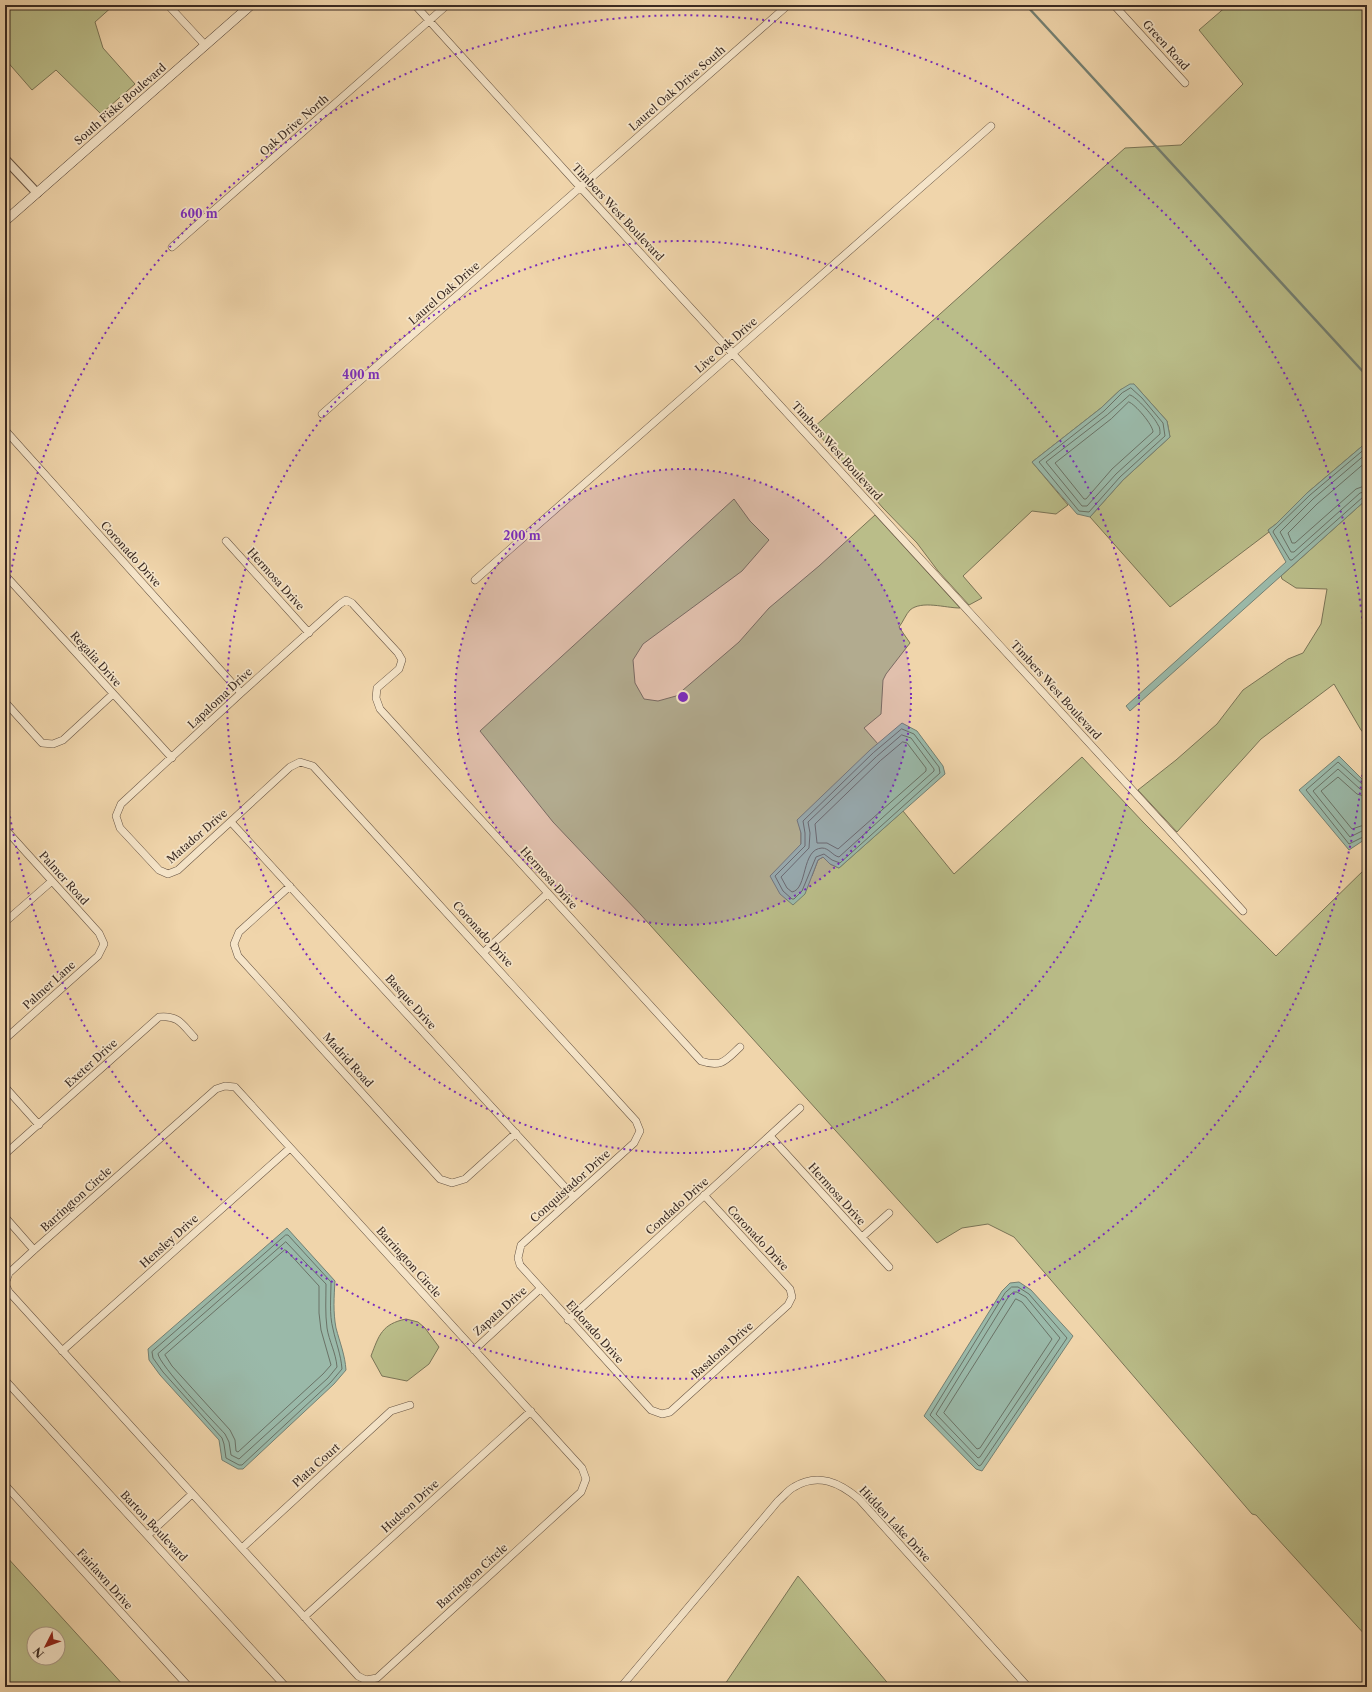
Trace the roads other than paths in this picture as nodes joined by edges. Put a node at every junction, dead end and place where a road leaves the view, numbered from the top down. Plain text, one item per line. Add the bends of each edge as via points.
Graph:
1 (168, 5) edge
2 (251, 5) edge
3 (415, 5) edge
4 (447, 5) edge
5 (788, 5) edge
6 (1114, 5) edge
7 (429, 21) junction
8 (205, 45) junction
9 (1185, 83) dead end
10 (991, 126) dead end
11 (5, 159) edge
12 (580, 187) junction
13 (37, 193) junction
14 (5, 221) edge
15 (172, 247) dead end
16 (733, 353) junction
17 (322, 414) dead end
18 (5, 430) edge
19 (226, 541) dead end
20 (5, 575) edge
21 (475, 580) dead end
22 (309, 632) junction
23 (241, 693) junction
24 (113, 694) junction
25 (376, 698) joint
26 (5, 702) edge
27 (172, 758) junction
28 (300, 762) joint
29 (116, 816) joint
30 (231, 822) junction
31 (5, 829) edge
32 (52, 881) junction
33 (290, 886) junction
34 (548, 893) junction
35 (1243, 911) dead end
36 (5, 922) edge
37 (104, 944) joint
38 (484, 952) junction
39 (194, 1037) dead end
40 (5, 1039) edge
41 (740, 1047) dead end
42 (5, 1087) edge
43 (800, 1108) dead end
44 (39, 1124) junction
45 (640, 1131) joint
46 (516, 1133) junction
47 (770, 1136) junction
48 (290, 1148) junction
49 (5, 1154) edge
50 (704, 1195) junction
51 (574, 1197) junction
52 (889, 1213) dead end
53 (5, 1217) edge
54 (862, 1238) junction
55 (34, 1250) junction
56 (518, 1258) joint
57 (889, 1268) dead end
58 (540, 1289) junction
59 (792, 1297) joint
60 (568, 1320) junction
61 (474, 1350) junction
62 (62, 1351) junction
63 (5, 1380) edge
64 (410, 1405) dead end
65 (531, 1411) junction
66 (662, 1414) joint
67 (5, 1485) edge
68 (192, 1494) junction
69 (148, 1535) junction
70 (242, 1548) junction
71 (304, 1617) junction
72 (189, 1687) edge
73 (286, 1687) edge
74 (621, 1687) edge
75 (1028, 1687) edge

1 - 8 street
2 - 8 main road, South Fiske Boulevard
3 - 7 street, Timbers West Boulevard
4 - 7 street, Oak Drive North
5 - 12 street, Laurel Oak Drive South
6 - 9 street, Green Road
7 - 12 street, Timbers West Boulevard
7 - 15 street, Oak Drive North
8 - 13 main road, South Fiske Boulevard
10 - 16 street, Live Oak Drive
11 - 13 street
12 - 16 street, Timbers West Boulevard
12 - 17 street, Laurel Oak Drive
13 - 14 main road, South Fiske Boulevard
16 - 21 street, Live Oak Drive
16 - 35 street, Timbers West Boulevard
18 - 23 street, Coronado Drive
19 - 22 street, Hermosa Drive
20 - 24 street, Regalia Drive
22 - 23 street, Lapaloma Drive
22 - 25 street, Lapaloma Drive via 340,604 346,600 352,603 402,660 399,669 377,688
23 - 27 street, Lapaloma Drive
24 - 26 street via 63,740 53,744 42,743
24 - 27 street, Regalia Drive
25 - 34 street, Hermosa Drive via 380,709
27 - 29 street, Lapaloma Drive via 121,804
28 - 30 street, Matador Drive via 290,767
28 - 38 street, Coronado Drive via 313,766
29 - 30 street, Matador Drive via 120,828 159,870 168,874 178,870
30 - 33 street, Basque Drive
31 - 32 street, Palmer Road
32 - 36 street
32 - 37 street, Palmer Road via 99,933
33 - 46 street, Basque Drive
33 - 46 street, Madrid Road via 239,932 234,944 238,956 440,1179 452,1183 465,1179
34 - 38 street
34 - 41 street, Hermosa Drive via 702,1061 712,1065 722,1063
37 - 40 street, Palmer Lane via 98,956
38 - 45 street, Coronado Drive via 636,1120
39 - 44 street, Exeter Drive via 177,1019 159,1017
42 - 44 street
43 - 47 street, Condado Drive
44 - 49 street, Exeter Drive
45 - 51 street, Conquistador Drive via 634,1143
46 - 51 street, Basque Drive
47 - 50 street, Condado Drive
47 - 54 street, Hermosa Drive
48 - 55 street, Barrington Circle via 235,1087 225,1086 216,1089
48 - 61 street, Barrington Circle
48 - 62 street, Hensley Drive
50 - 59 street, Coronado Drive via 790,1289
50 - 60 street, Condado Drive
51 - 56 street, Conquistador Drive via 521,1245
52 - 54 street
53 - 55 street
54 - 57 street, Hermosa Drive
55 - 62 street, Barrington Circle via 9,1274 5,1284 9,1292
56 - 58 street, Eldorado Drive via 520,1265
58 - 60 street, Eldorado Drive
58 - 61 street, Zapata Drive
59 - 66 street, Basalona Drive via 788,1306 670,1412
60 - 66 street, Eldorado Drive via 651,1410
61 - 65 street, Barrington Circle
62 - 68 street, Barrington Circle
63 - 69 street, Barton Boulevard
64 - 70 street, Plata Court via 391,1411
65 - 71 street, Hudson Drive
65 - 71 street, Barrington Circle via 582,1468 586,1479 581,1492 395,1662 377,1678 366,1680 358,1676
67 - 72 street, Fairlawn Drive
68 - 69 street
68 - 70 street, Barrington Circle
69 - 73 street, Barton Boulevard
70 - 71 street, Barrington Circle
74 - 75 street, Hidden Lake Drive via 778,1501 794,1487 812,1480 831,1481 845,1487 859,1499

